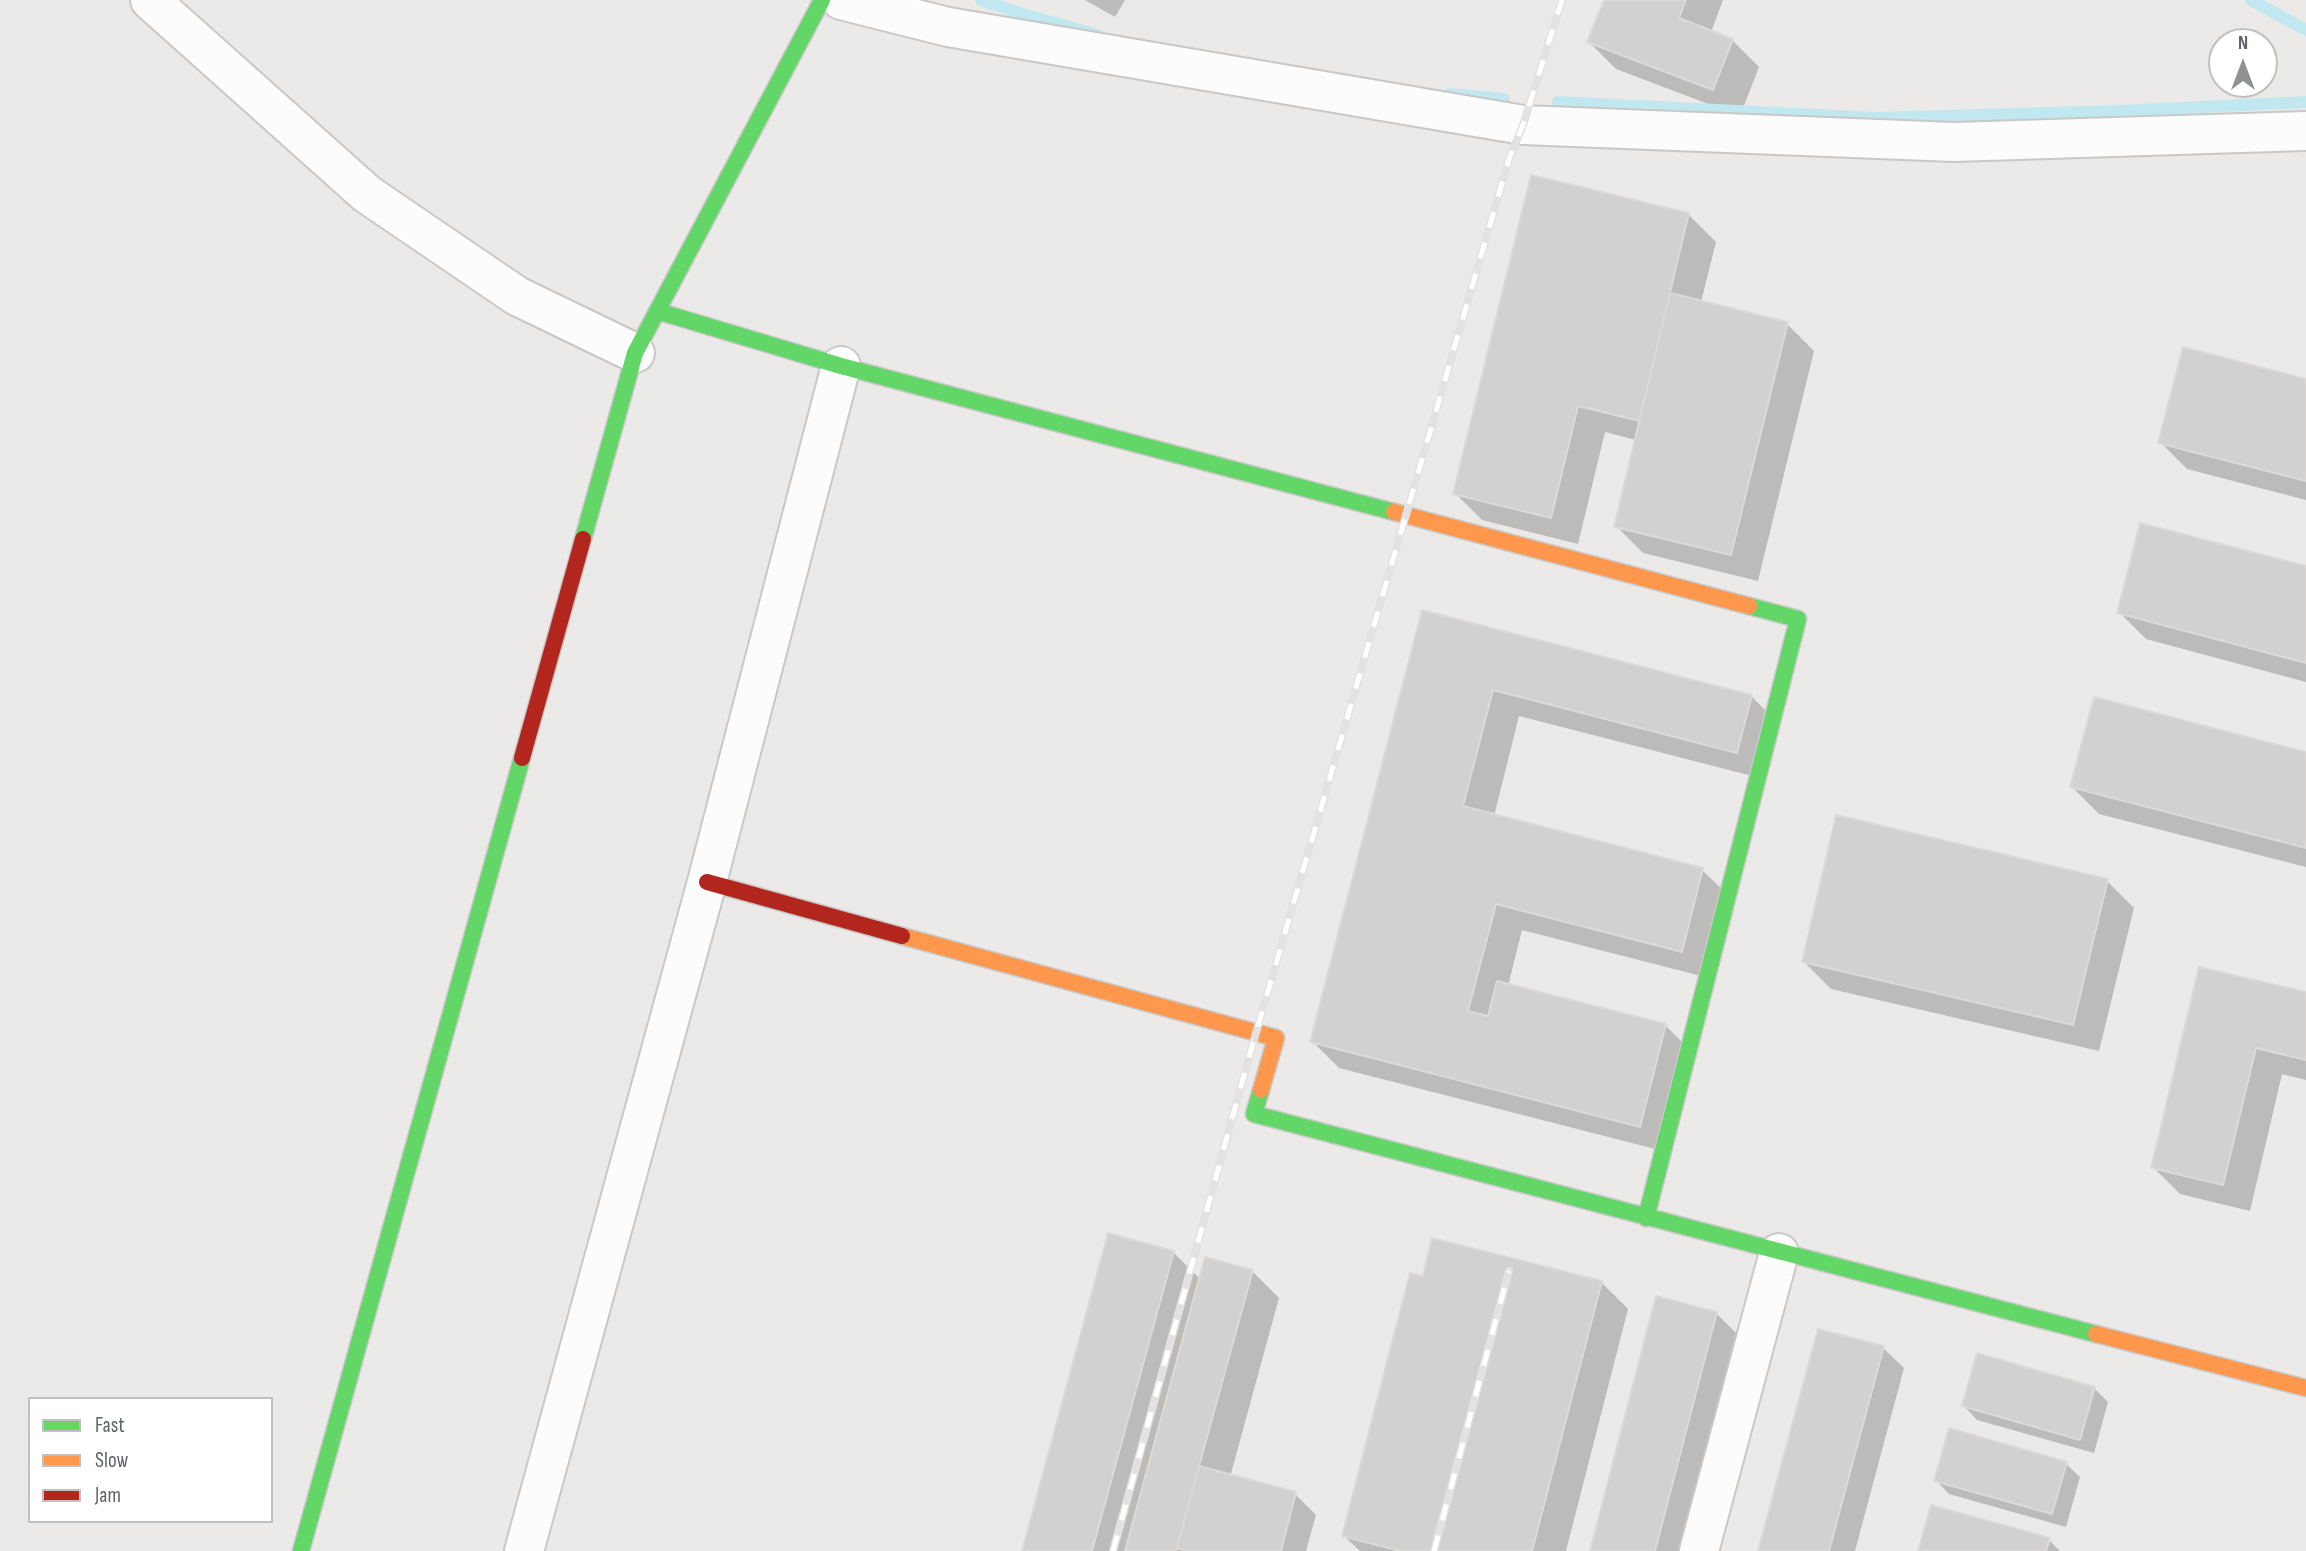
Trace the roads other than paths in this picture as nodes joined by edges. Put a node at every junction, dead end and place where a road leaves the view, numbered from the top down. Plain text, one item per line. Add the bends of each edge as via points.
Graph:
1 (150, 0) edge
2 (822, 0) edge
3 (841, 0) edge
4 (2306, 131) edge
5 (657, 311) junction
6 (635, 353) junction
7 (841, 366) junction
8 (708, 882) junction
9 (1646, 1219) junction
10 (1779, 1253) junction
11 (2306, 1388) edge
12 (301, 1551) edge
13 (524, 1551) edge
14 (1699, 1551) edge

1 - 6 street via 366,194 517,296
2 - 5 main road
3 - 4 street via 948,27 1523,125 1954,142
5 - 6 main road
5 - 7 main road
6 - 12 main road
7 - 8 street
7 - 9 main road via 1798,619
8 - 9 main road via 1276,1038 1254,1114
8 - 13 street
9 - 10 main road
10 - 11 main road
10 - 14 street

